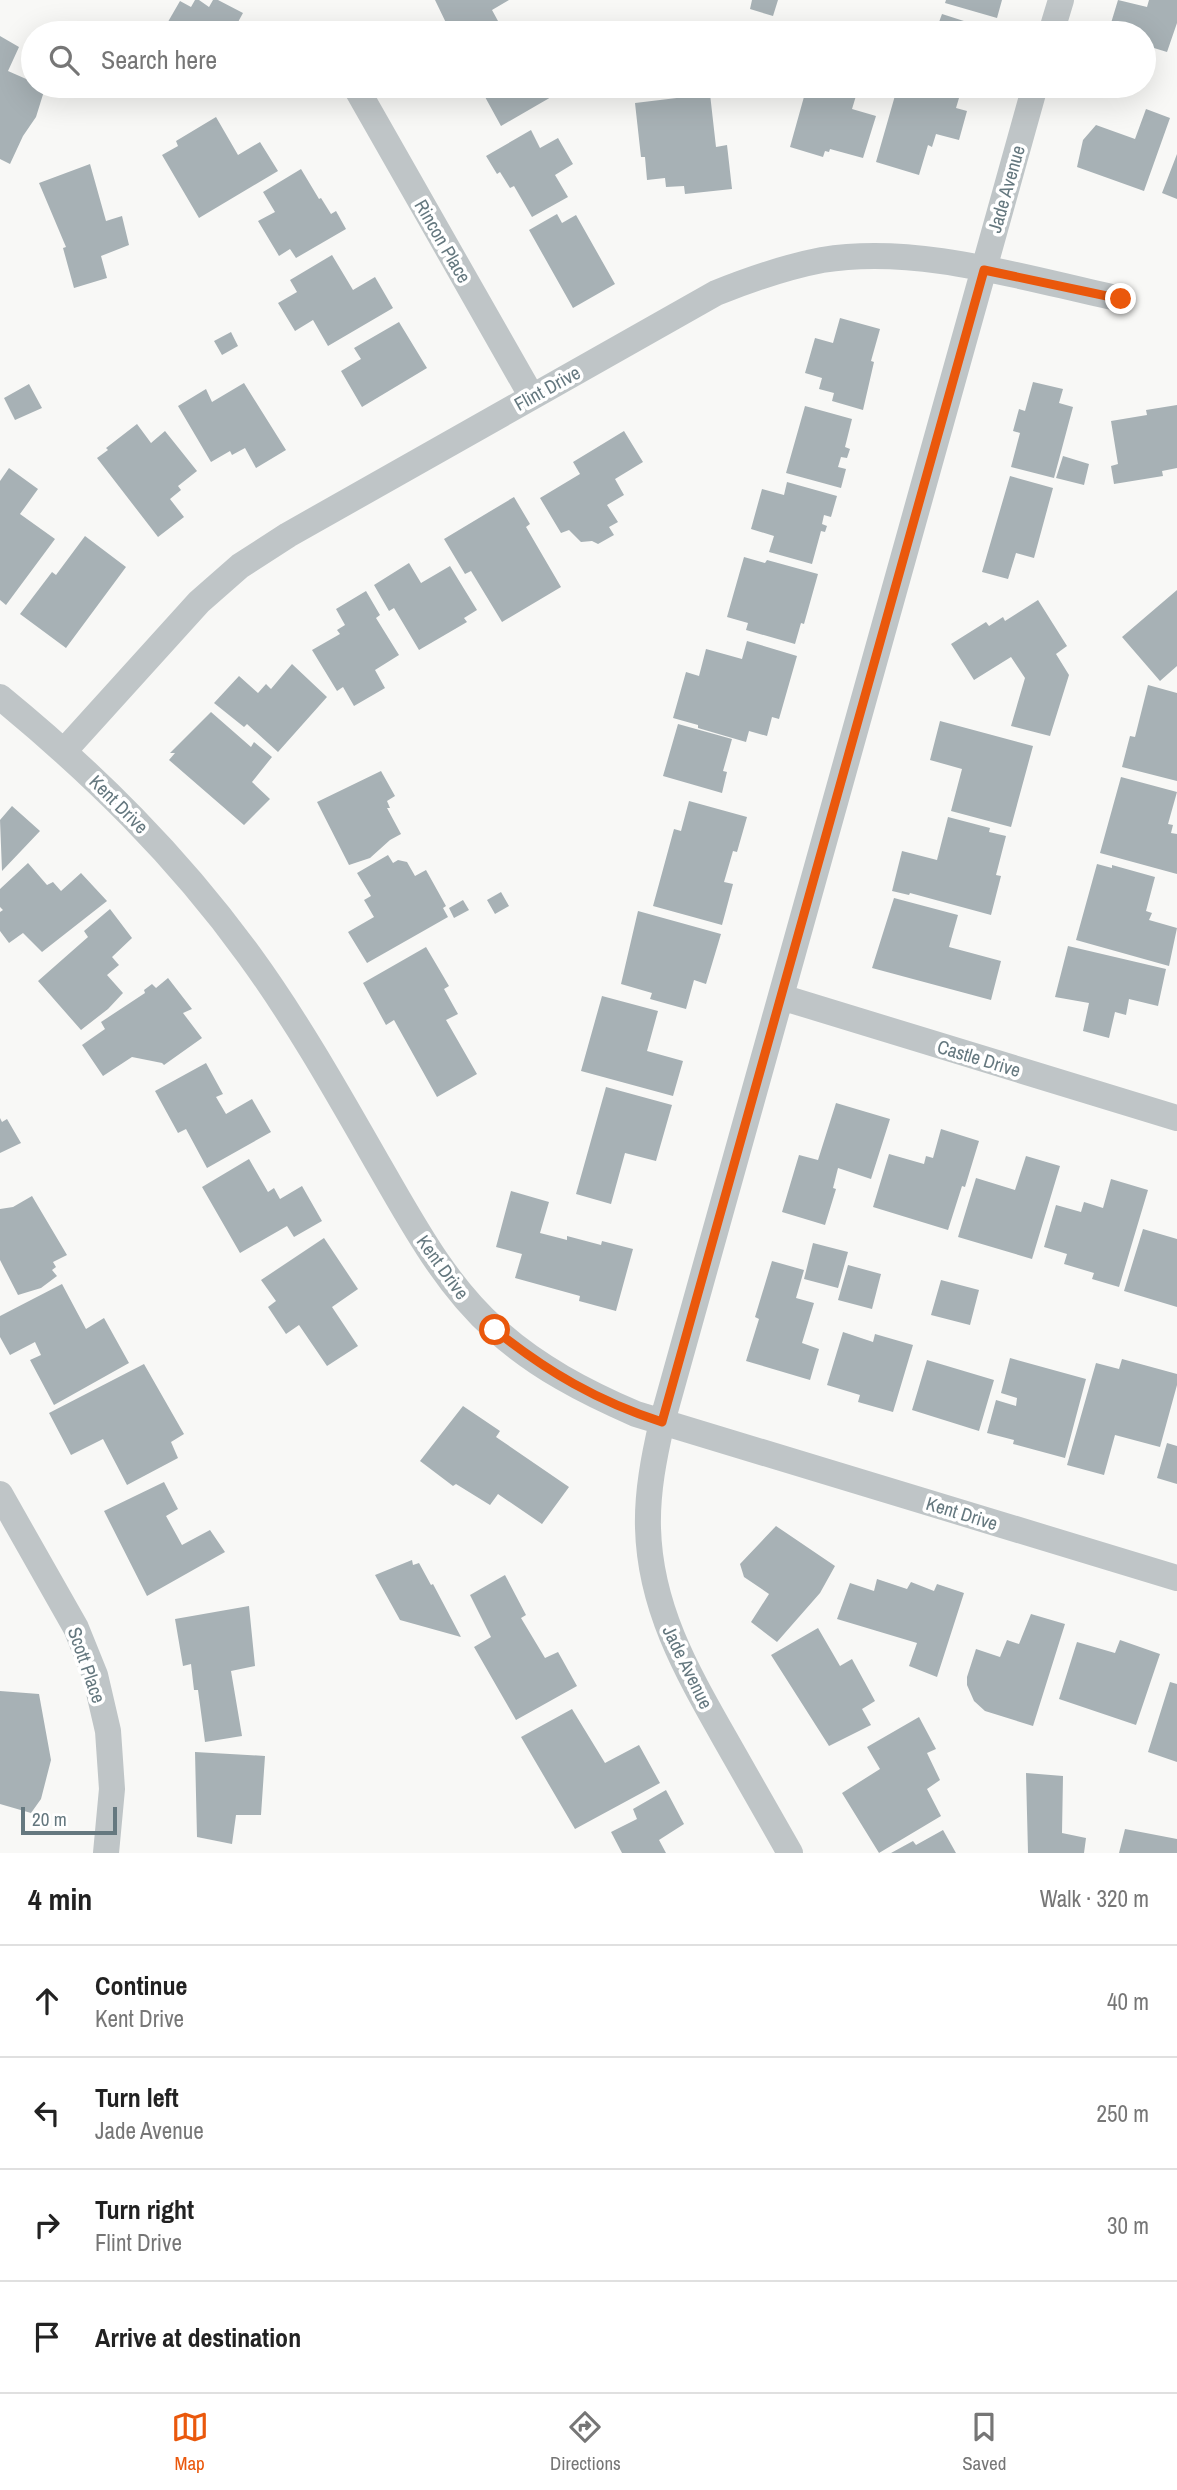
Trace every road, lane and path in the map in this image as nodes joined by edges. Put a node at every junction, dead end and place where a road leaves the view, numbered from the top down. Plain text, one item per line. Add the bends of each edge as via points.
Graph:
1 (1061, 0) edge
2 (1055, 21) edge
3 (362, 98) edge
4 (1032, 98) edge
5 (984, 270) junction
6 (1121, 299) dead end
7 (532, 397) junction
8 (0, 696) edge
9 (65, 750) junction
10 (781, 997) junction
11 (1177, 1118) edge
12 (662, 1422) junction
13 (0, 1494) edge
14 (1177, 1578) edge
15 (106, 1853) edge
16 (790, 1853) edge

1 - 2 street
3 - 7 street, Rincon Place
4 - 5 street, Jade Avenue
5 - 6 street, Flint Drive
5 - 7 street, Flint Drive via 930,259 877,256 824,260 772,271 716,293
5 - 10 street, Jade Avenue
7 - 9 street, Flint Drive via 240,566 199,602
8 - 9 street, Kent Drive
9 - 12 street, Kent Drive via 131,814 250,956 316,1056 426,1247 456,1288 495,1330 534,1361 583,1391
10 - 11 street, Castle Drive
10 - 12 street, Jade Avenue
12 - 14 street, Kent Drive
12 - 16 street, Jade Avenue via 651,1472 648,1529 655,1585 672,1640 691,1678
13 - 15 street, Scott Place via 76,1628 95,1675 108,1731 112,1789

